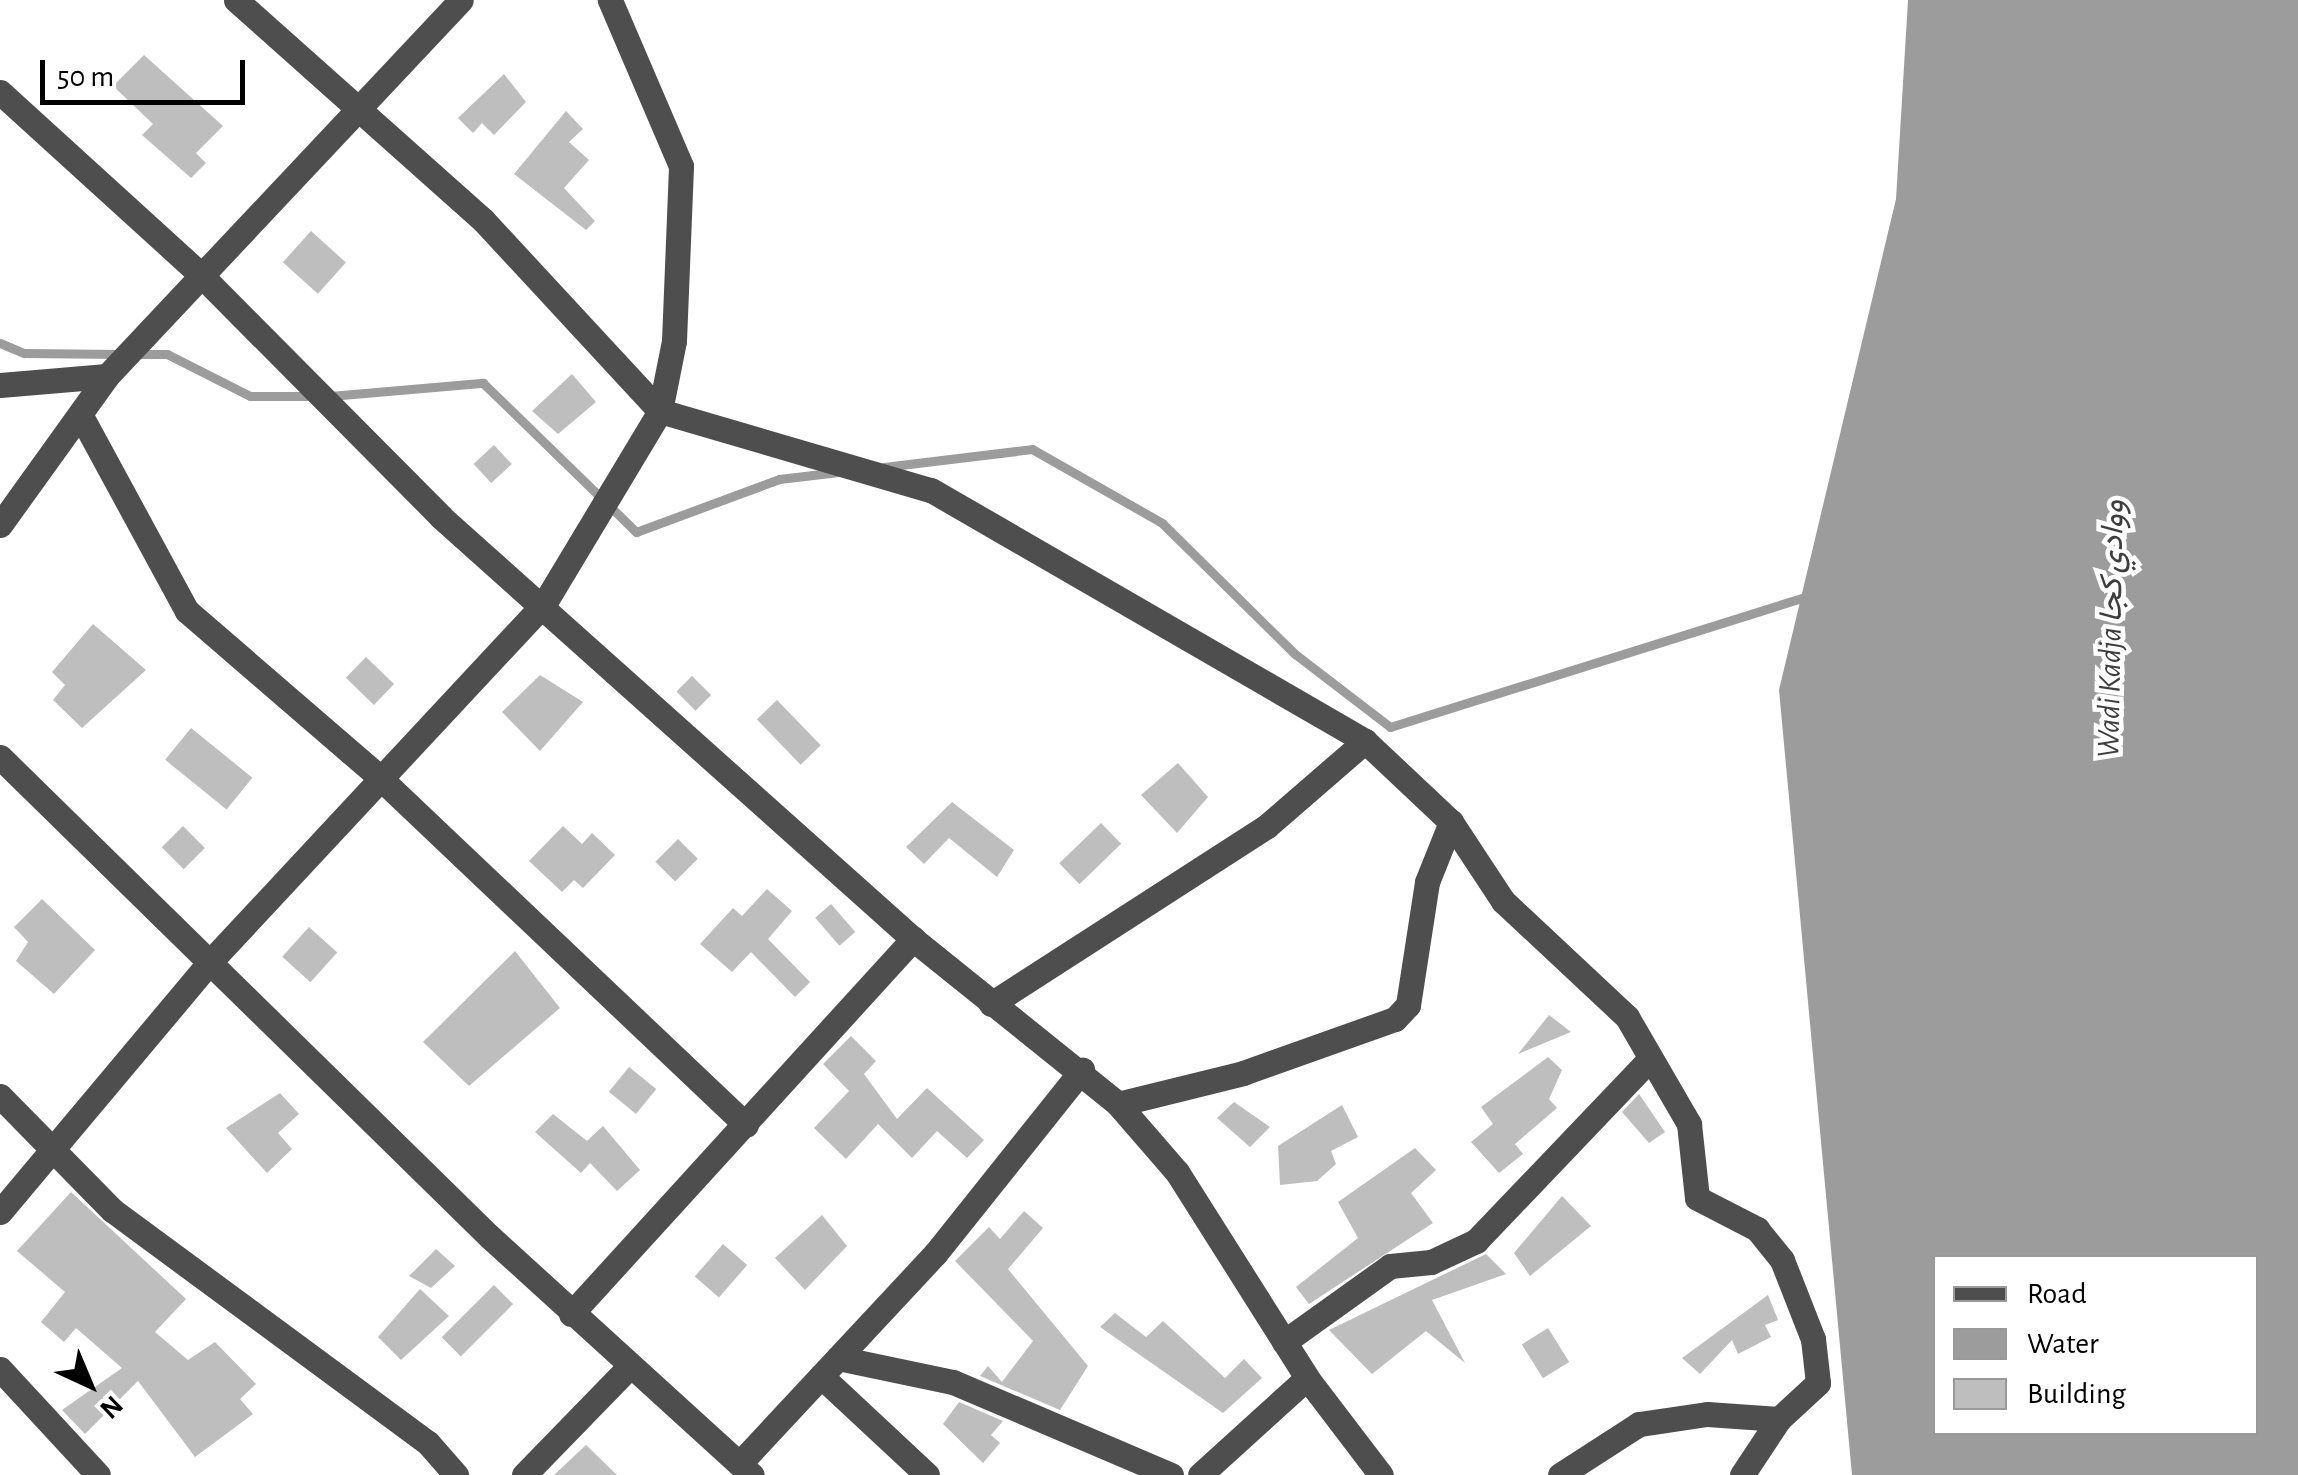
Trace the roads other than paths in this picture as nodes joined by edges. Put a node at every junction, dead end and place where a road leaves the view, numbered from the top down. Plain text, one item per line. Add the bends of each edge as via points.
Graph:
1 (236, 0) edge
2 (461, 0) edge
3 (610, 0) edge
4 (0, 92) edge
5 (358, 110) junction
6 (200, 274) junction
7 (107, 376) junction
8 (0, 385) edge
9 (660, 411) junction
10 (81, 416) junction
11 (0, 524) edge
12 (544, 604) junction
13 (1365, 741) junction
14 (0, 757) edge
15 (378, 776) junction
16 (1451, 822) junction
17 (913, 938) junction
18 (208, 964) junction
19 (991, 1004) junction
20 (1648, 1061) junction
21 (1082, 1070) junction
22 (0, 1096) edge
23 (1118, 1104) junction
24 (746, 1125) junction
25 (48, 1148) junction
26 (0, 1212) edge
27 (571, 1314) junction
28 (1284, 1342) junction
29 (630, 1366) junction
30 (830, 1367) junction
31 (0, 1369) edge
32 (1307, 1378) junction
33 (1779, 1420) junction
34 (746, 1469) edge
35 (98, 1475) edge
36 (456, 1475) edge
37 (524, 1475) edge
38 (926, 1475) edge
39 (1172, 1475) edge
40 (1200, 1475) edge
41 (1381, 1475) edge
42 (1560, 1475) edge
43 (1742, 1475) edge

1 - 5 street
2 - 5 street
3 - 9 street via 681,166 674,340
4 - 6 street
5 - 6 street
5 - 9 street via 483,220
6 - 7 street
6 - 12 street via 440,516
7 - 8 street
7 - 10 street
9 - 12 street
9 - 13 street via 931,490
10 - 11 street
10 - 15 street via 187,611
12 - 15 street
12 - 17 street
13 - 16 street
13 - 19 street via 1267,826
14 - 18 street
15 - 18 street
15 - 24 street
16 - 20 street via 1503,901 1627,1016
16 - 23 street via 1424,896 1408,1005 1395,1019
17 - 19 street
17 - 24 street
18 - 25 street
18 - 27 street
19 - 21 street
20 - 28 street via 1476,1241 1431,1262 1390,1266
20 - 33 street via 1689,1124 1697,1198 1771,1243 1813,1339 1818,1384
21 - 23 street
21 - 30 street via 1034,1140
22 - 25 street
23 - 28 street via 1177,1172
24 - 27 street
25 - 26 street
25 - 36 street via 112,1210 428,1443
27 - 29 street
28 - 32 street
29 - 34 street
29 - 37 street
30 - 34 street
30 - 38 street
30 - 39 street via 953,1382
31 - 35 street
32 - 40 street
32 - 41 street
33 - 42 street via 1663,1417 1611,1438
33 - 43 street

